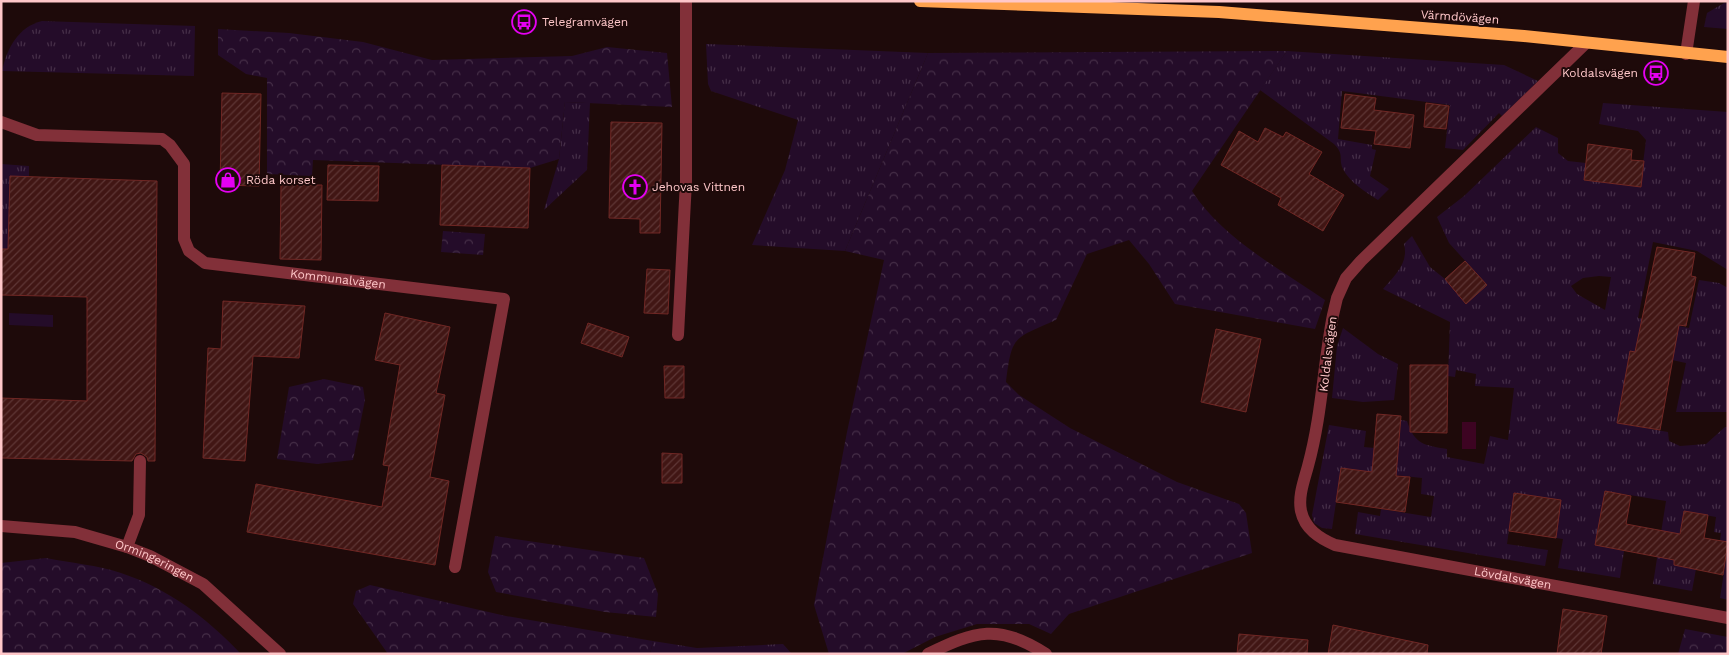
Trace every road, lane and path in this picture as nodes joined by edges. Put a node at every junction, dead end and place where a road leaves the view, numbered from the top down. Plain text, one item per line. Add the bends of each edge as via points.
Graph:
1 (686, 1) edge
2 (920, 1) edge
3 (1694, 1) edge
4 (1034, 3) edge
5 (1585, 44) junction
6 (1686, 54) junction
7 (1728, 57) edge
8 (1, 122) edge
9 (678, 335) dead end
10 (140, 461) dead end
11 (1305, 523) joint
12 (1, 526) edge
13 (128, 547) junction
14 (455, 566) dead end
15 (1728, 618) edge
16 (280, 654) edge
17 (928, 654) edge
18 (1046, 654) edge

1 - 9 street via 686,171
2 - 4 main road, Värmdövägen
3 - 6 street
4 - 5 main road, Värmdövägen via 1220,12 1524,36
5 - 6 main road, Värmdövägen
5 - 11 street, Koldalsvägen via 1390,231 1346,278 1333,314 1317,436 1300,496
6 - 7 main road, Värmdövägen
8 - 14 street, Kommunalvägen via 37,134 162,140 170,145 184,164 184,239 189,250 205,263 504,299
10 - 13 street via 139,515
11 - 15 street, Lövdalsvägen via 1322,539 1335,545
12 - 13 street, Ormingeringen via 75,532
13 - 16 street, Ormingeringen via 203,584
17 - 18 street via 975,634 990,632 1031,644

